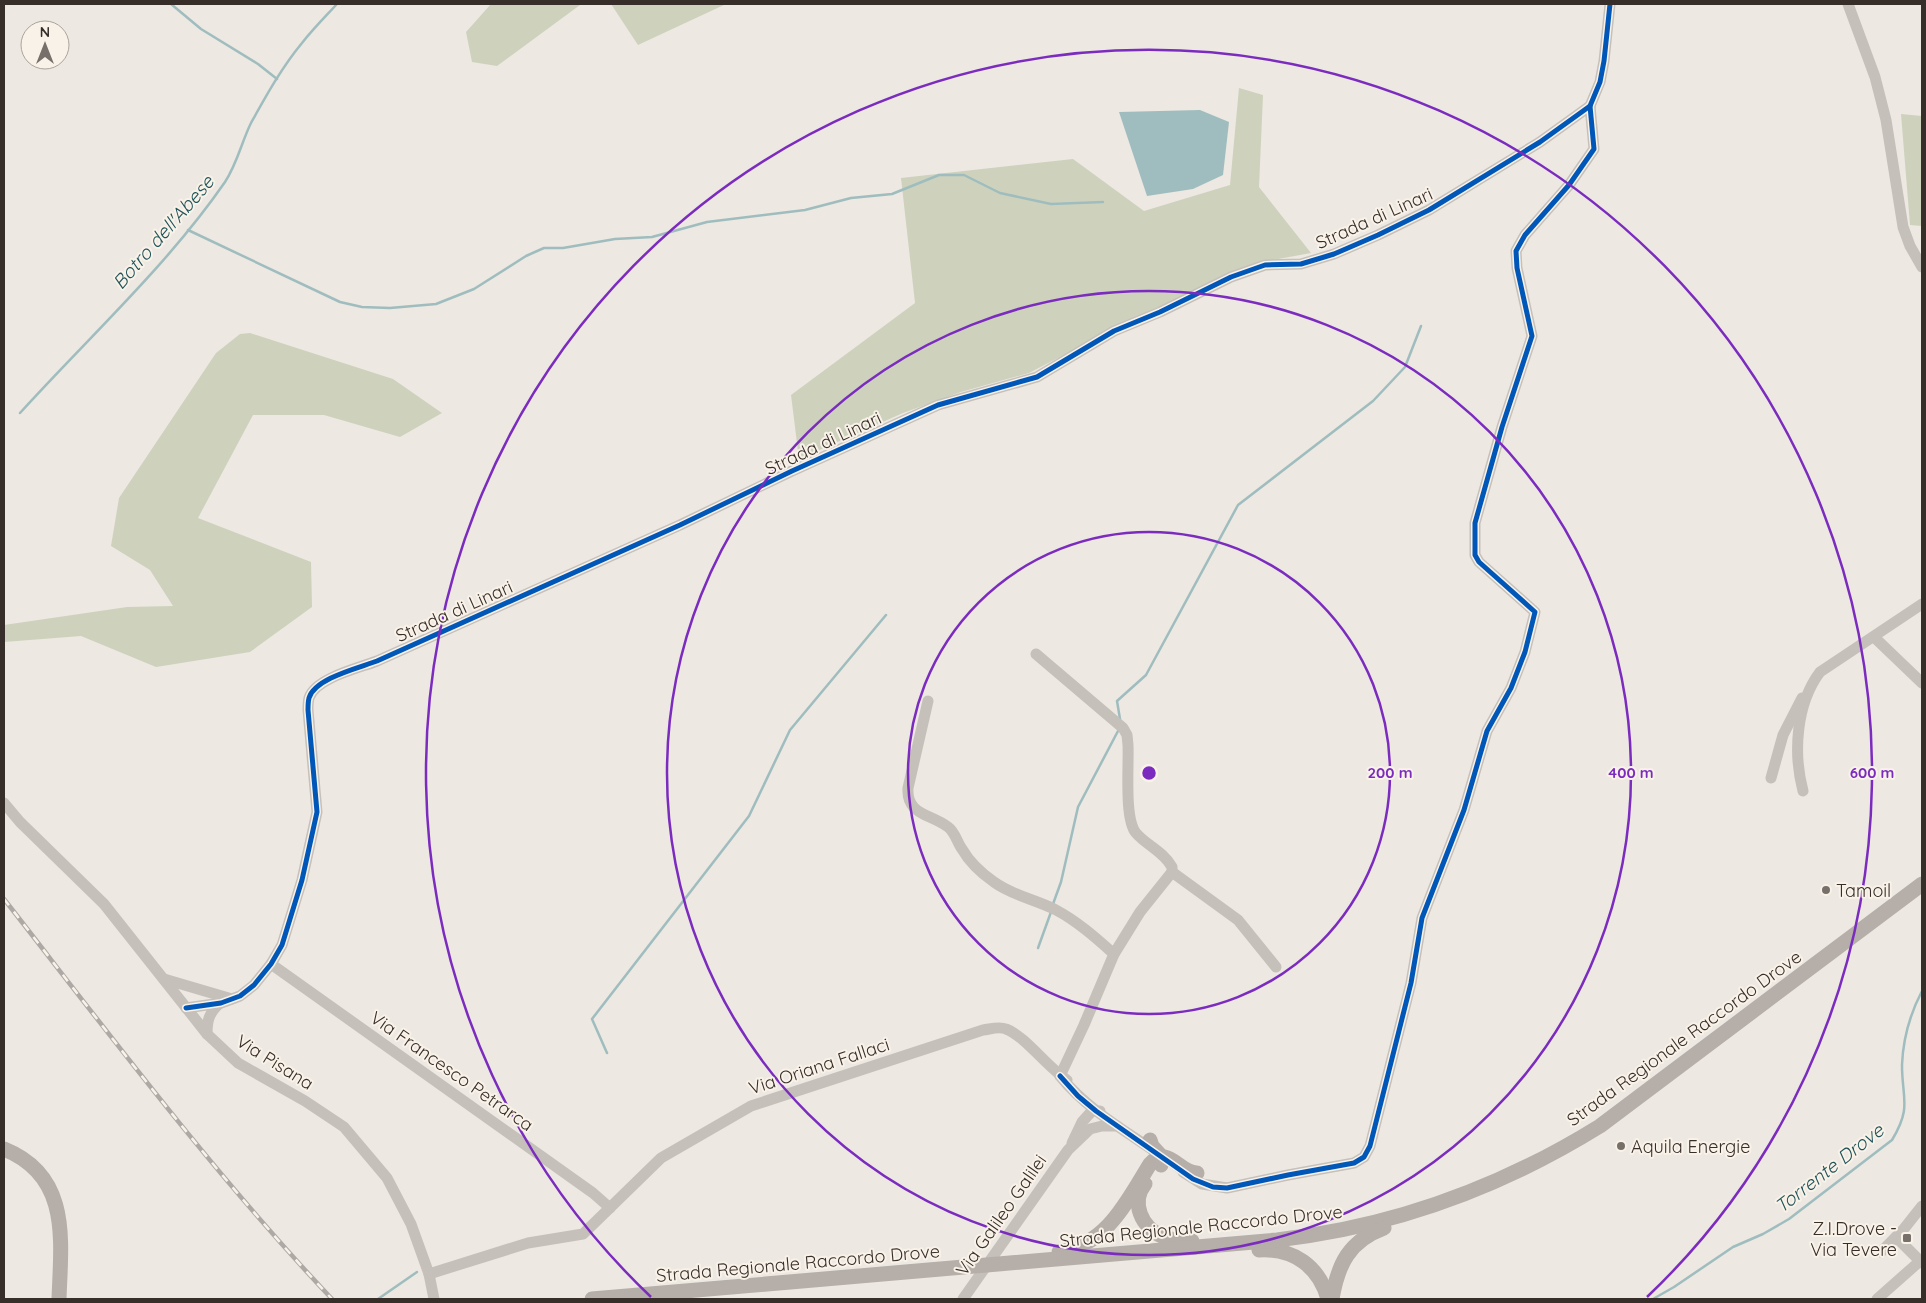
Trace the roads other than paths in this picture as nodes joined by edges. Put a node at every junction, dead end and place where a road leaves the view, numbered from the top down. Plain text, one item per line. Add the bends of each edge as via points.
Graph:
1 (1610, 4) edge
2 (1848, 4) edge
3 (1590, 106) junction
4 (1922, 267) edge
5 (1922, 604) edge
6 (1874, 637) junction
7 (1036, 654) dead end
8 (1922, 683) edge
9 (1812, 684) junction
10 (928, 701) dead end
11 (1772, 778) dead end
12 (1803, 791) dead end
13 (4, 803) edge
14 (1172, 872) junction
15 (1922, 884) edge
16 (1114, 954) junction
17 (271, 964) junction
18 (1276, 968) dead end
19 (164, 980) junction
20 (200, 990) junction
21 (227, 1001) junction
22 (186, 1008) junction
23 (207, 1034) junction
24 (1057, 1072) junction
25 (1083, 1096) junction
26 (1096, 1111) junction
27 (1117, 1126) junction
28 (1085, 1127) junction
29 (1144, 1139) junction
30 (4, 1149) edge
31 (1162, 1157) junction
32 (1150, 1172) junction
33 (1190, 1172) junction
34 (1465, 1195) junction
35 (1922, 1206) edge
36 (610, 1208) junction
37 (1336, 1232) junction
38 (1896, 1237) junction
39 (1880, 1252) dead end
40 (1096, 1257) junction
41 (1921, 1262) edge
42 (944, 1270) junction
43 (429, 1274) junction
44 (59, 1299) edge
45 (434, 1299) edge
46 (592, 1299) edge
47 (964, 1299) edge
48 (1328, 1299) edge
49 (1332, 1299) edge
50 (1877, 1299) edge

1 - 3 street via 1600,82
2 - 4 street via 1875,77 1886,120 1903,227
3 - 17 street, Strada di Linari via 1463,191 1378,236 1301,264 1266,266 1231,277 1114,331 1037,377 938,405 316,688 310,697 308,710 317,812 290,922
3 - 33 street via 1594,149 1569,185 1525,235 1516,251 1532,336 1475,523 1478,562 1535,612 1525,652 1511,688 1487,731 1464,810 1422,918 1409,992 1370,1146 1364,1157 1354,1163 1236,1185 1215,1182
5 - 6 street
6 - 8 street
6 - 9 street via 1820,672
7 - 14 street via 1124,728 1128,745 1131,825 1170,863
9 - 11 street via 1798,703 1783,735
9 - 12 street via 1799,727 1798,766
10 - 16 street via 908,788 910,804 950,828 971,864 994,882 1012,893 1052,908 1094,936
13 - 19 street, Via Pisana via 104,904
14 - 16 street via 1140,912
14 - 18 street via 1238,920
15 - 34 main road, Strada Regionale Raccordo Drove via 1600,1126 1534,1163
16 - 24 street via 1084,1025
17 - 21 street, Strada di Linari via 254,985
17 - 36 street, Via Francesco Petrarca via 593,1192
19 - 20 street
19 - 22 street, Via Pisana
20 - 21 street
20 - 22 street via 190,996
21 - 22 street, Strada di Linari
21 - 23 street, Strada di Linari via 210,1012
22 - 23 street, Via Pisana
23 - 43 street, Via Pisana via 238,1063 344,1127 387,1178 411,1224
24 - 25 street, Via Oriana Fallaci
24 - 36 street, Via Oriana Fallaci via 1005,1028 983,1030 751,1106 661,1158
25 - 26 street
25 - 28 street
25 - 29 street
26 - 27 street
26 - 28 street via 1096,1116
26 - 29 street via 1103,1112
27 - 28 street
27 - 29 street
28 - 47 street, Via Galileo Galilei
29 - 31 main road
29 - 32 main road
29 - 33 street
30 - 44 main road via 30,1164 46,1181 54,1196 61,1226
31 - 32 main road via 1153,1161
31 - 33 main road via 1170,1158
32 - 33 main road
32 - 37 main road via 1140,1193 1140,1212 1151,1229 1170,1239 1194,1241 1305,1231
32 - 42 main road via 1110,1224 1080,1247 1048,1254 972,1261
34 - 37 main road, Strada Regionale Raccordo Drove via 1399,1217
34 - 49 main road via 1443,1210 1379,1230 1359,1242 1340,1267
35 - 38 street
36 - 43 street, Via Oriana Fallaci via 583,1234 528,1243
37 - 40 main road, Strada Regionale Raccordo Drove
38 - 39 street
38 - 41 street
40 - 42 main road, Strada Regionale Raccordo Drove
40 - 48 main road via 1130,1261 1250,1250 1278,1251 1292,1254 1310,1267 1321,1280
41 - 50 street
42 - 46 main road, Strada Regionale Raccordo Drove
43 - 45 street, Via Pisana

